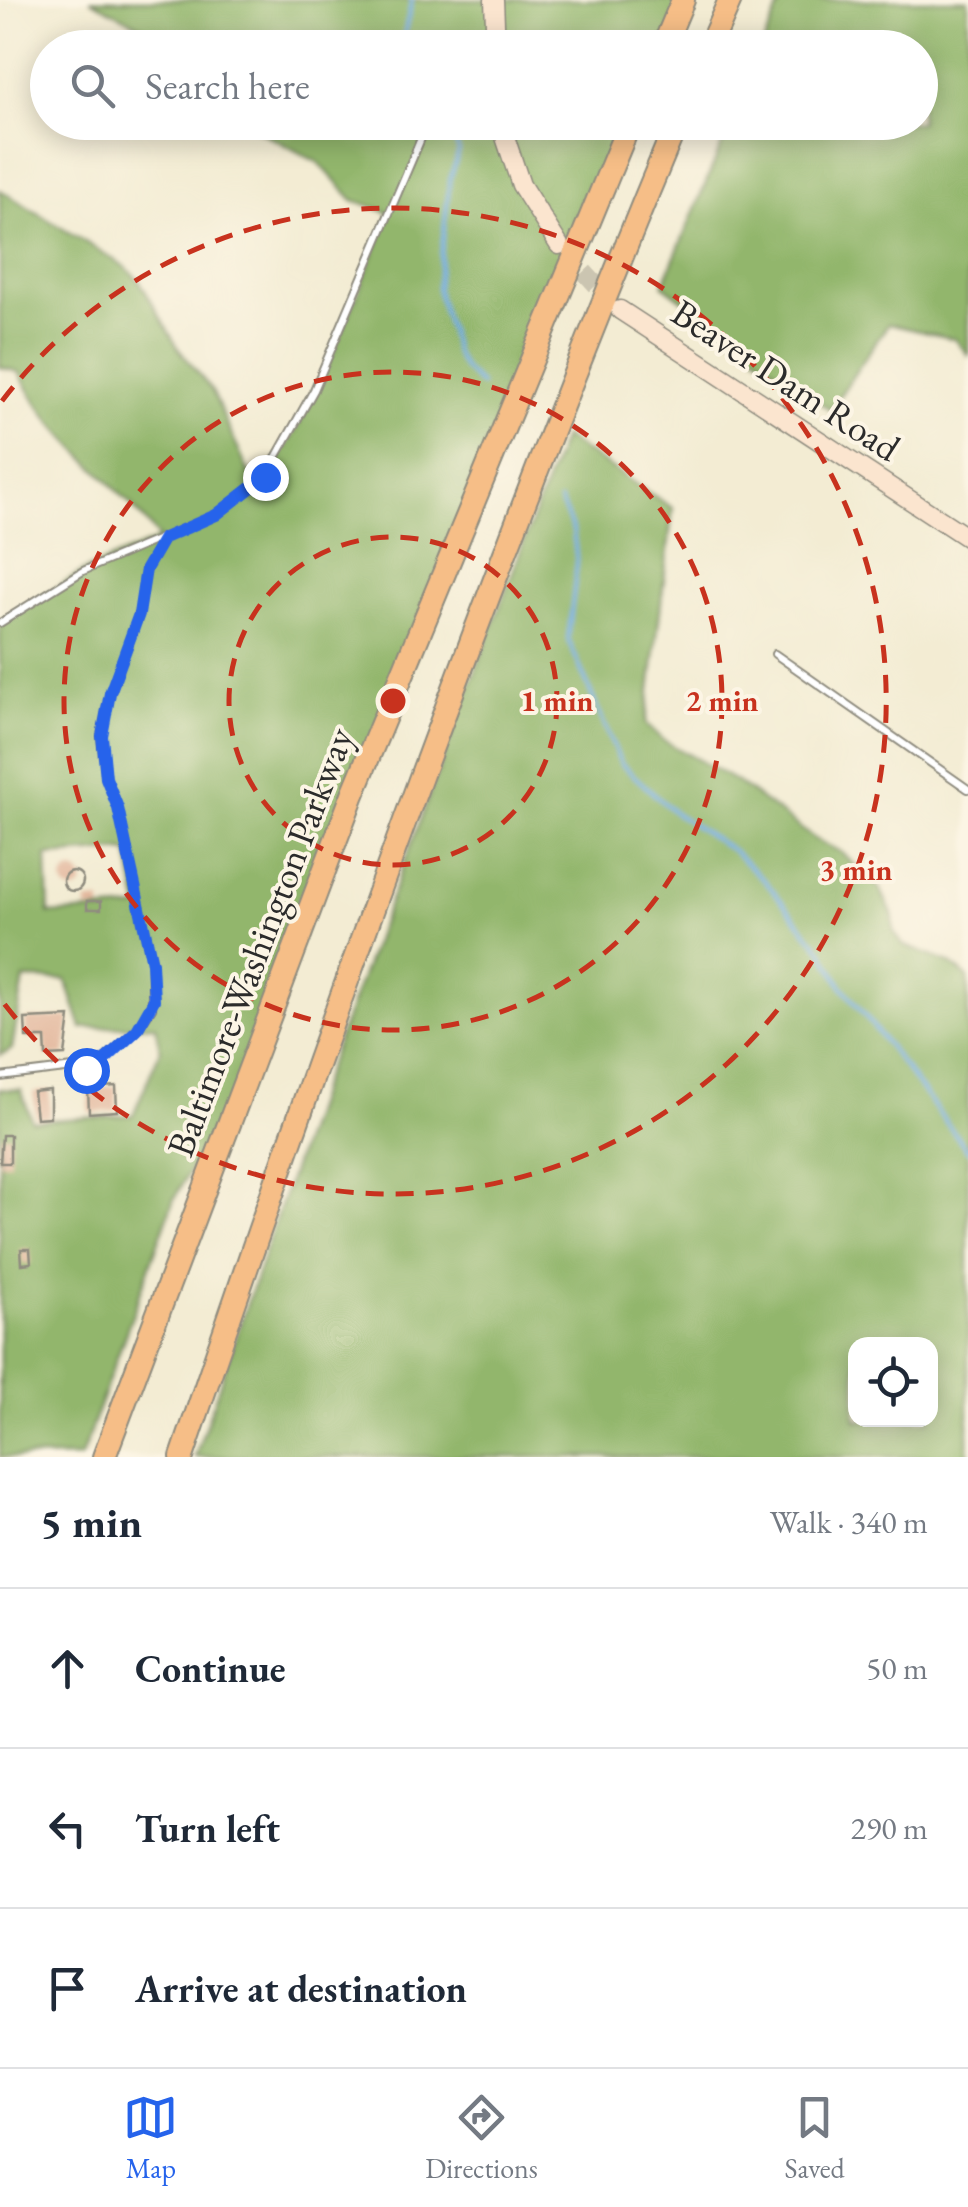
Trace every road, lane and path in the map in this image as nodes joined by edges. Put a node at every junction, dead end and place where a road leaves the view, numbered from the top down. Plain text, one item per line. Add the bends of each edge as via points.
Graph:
1 (494, 0) edge
2 (683, 0) edge
3 (730, 0) edge
4 (495, 30) edge
5 (670, 30) edge
6 (717, 30) edge
7 (420, 140) edge
8 (506, 140) edge
9 (623, 140) edge
10 (670, 140) edge
11 (559, 244) tunnel mouth
12 (620, 310) tunnel mouth
13 (164, 538) junction
14 (968, 538) edge
15 (0, 623) edge
16 (775, 654) dead end
17 (968, 789) edge
18 (0, 1077) edge
19 (104, 1457) edge
20 (182, 1457) edge

1 - 4 street
2 - 5 highway
3 - 6 highway
7 - 13 lane via 280,456 237,502
8 - 11 street via 521,185
9 - 19 highway, Baltimore-Washington Parkway via 353,794
10 - 20 highway via 418,776
12 - 14 street, Beaver Dam Road
13 - 15 lane via 83,570
13 - 18 lane via 146,569 102,736 106,778 152,963 152,1008 98,1065
16 - 17 lane

